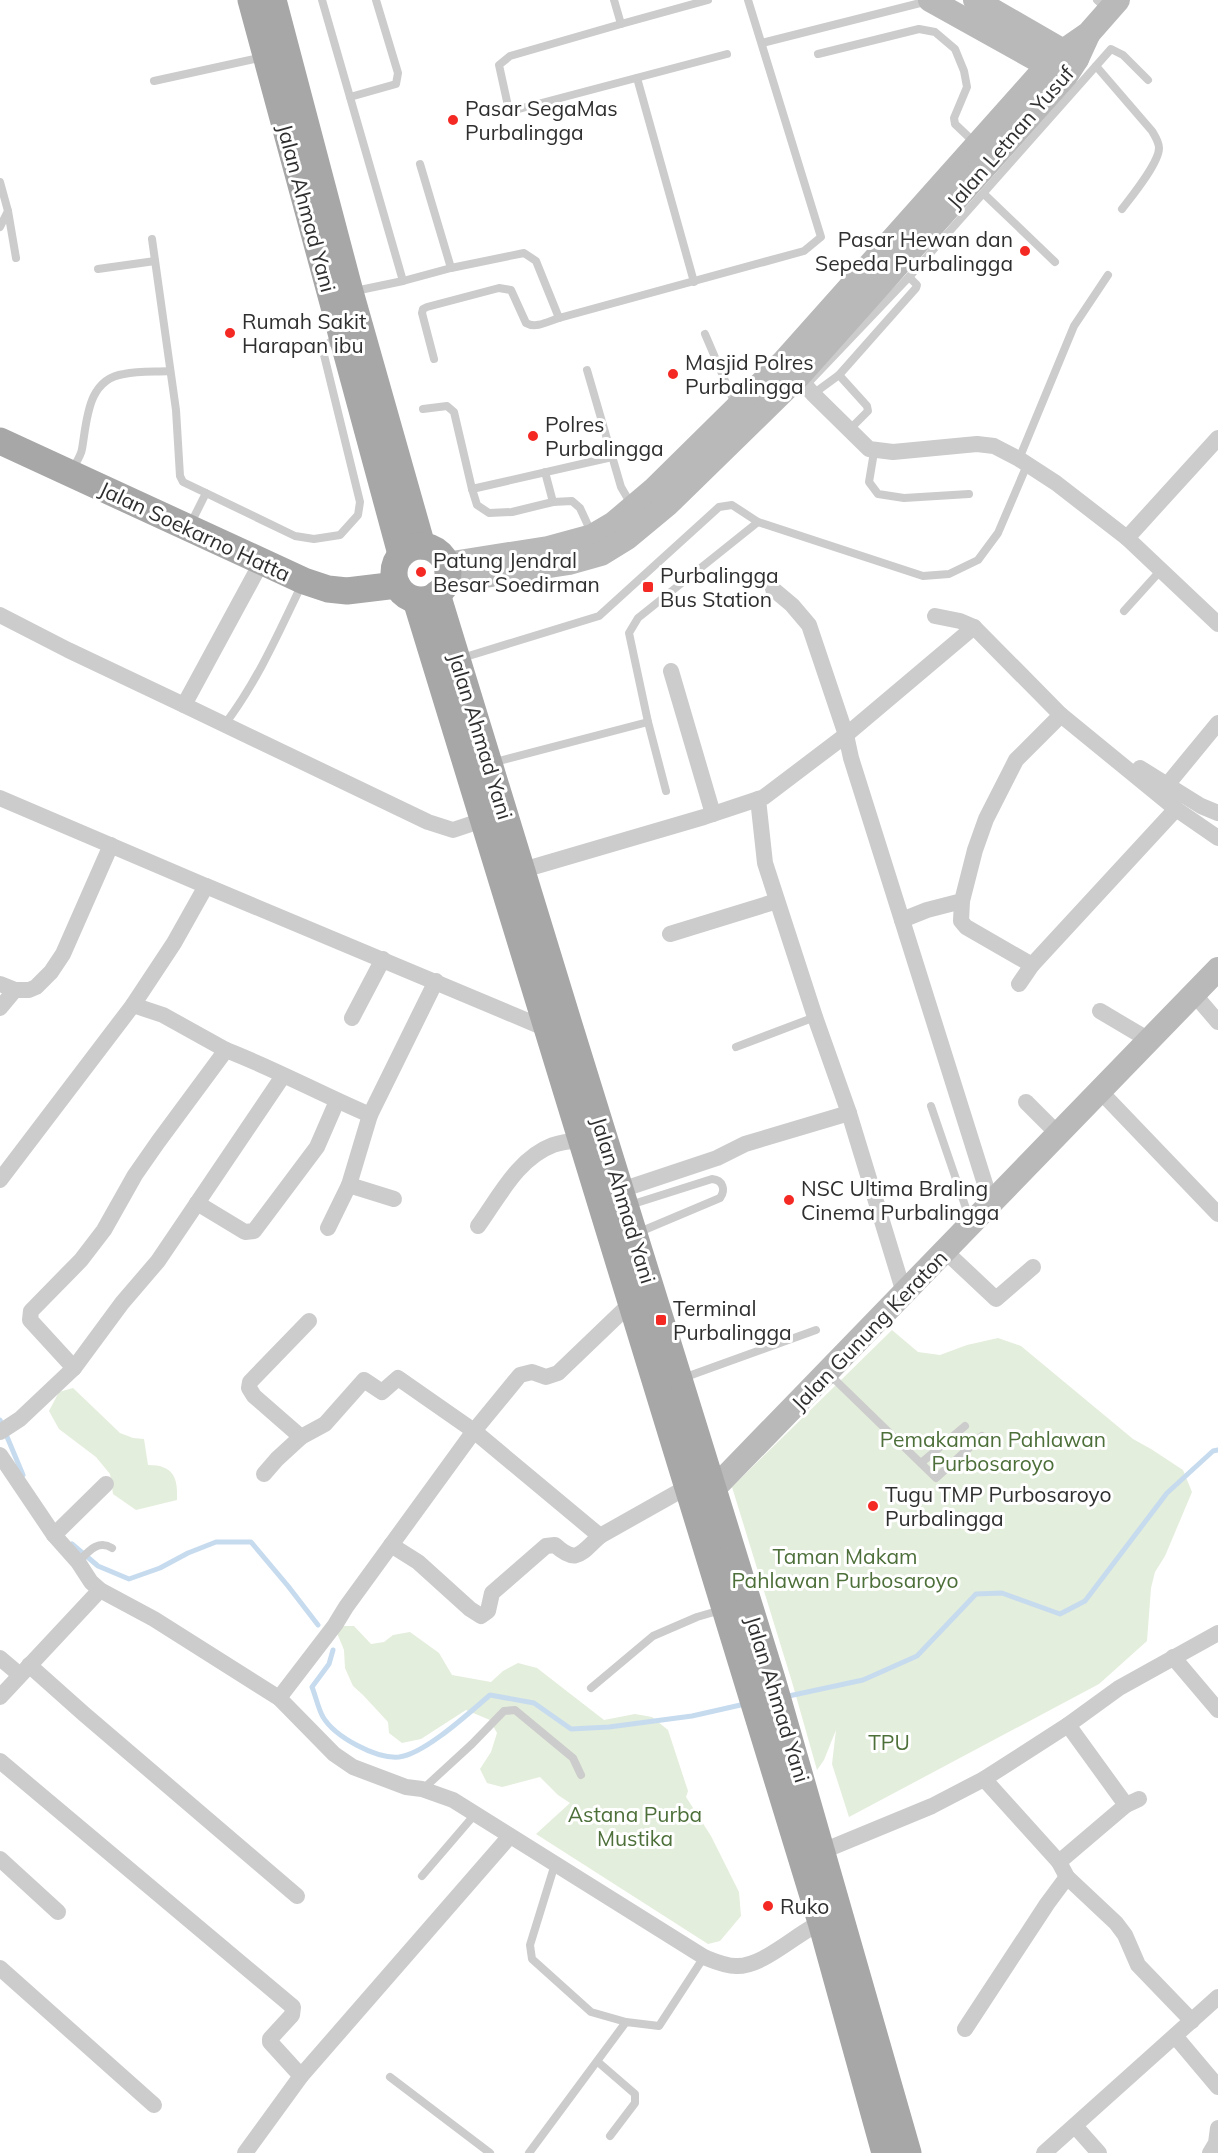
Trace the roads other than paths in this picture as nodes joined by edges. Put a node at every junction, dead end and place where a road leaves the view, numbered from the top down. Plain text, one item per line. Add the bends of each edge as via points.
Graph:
1 (251, 0) edge
2 (273, 0) edge
3 (322, 0) edge
4 (376, 0) edge
5 (614, 0) edge
6 (708, 0) edge
7 (748, 0) edge
8 (931, 0) edge
9 (975, 0) edge
10 (1108, 4) edge
11 (621, 24) junction
12 (762, 43) junction
13 (727, 54) dead end
14 (818, 54) dead end
15 (267, 56) junction
16 (1070, 64) junction
17 (637, 78) junction
18 (1148, 80) dead end
19 (154, 81) dead end
20 (350, 97) junction
21 (976, 144) junction
22 (420, 164) dead end
23 (0, 182) edge
24 (984, 194) junction
25 (1122, 209) dead end
26 (8, 211) junction
27 (0, 227) edge
28 (152, 239) dead end
29 (16, 258) dead end
30 (154, 261) junction
31 (1054, 262) dead end
32 (451, 268) junction
33 (98, 269) dead end
34 (1108, 274) dead end
35 (909, 277) junction
36 (402, 281) junction
37 (694, 282) junction
38 (340, 294) junction
39 (560, 318) junction
40 (705, 334) dead end
41 (342, 335) junction
42 (434, 359) dead end
43 (587, 370) dead end
44 (170, 371) junction
45 (839, 375) junction
46 (800, 379) junction
47 (736, 408) junction
48 (423, 409) dead end
49 (849, 430) junction
50 (1218, 438) edge
51 (0, 441) edge
52 (869, 449) junction
53 (612, 457) junction
54 (77, 461) junction
55 (1023, 462) junction
56 (545, 472) junction
57 (472, 489) junction
58 (206, 493) junction
59 (969, 494) dead end
60 (553, 502) junction
61 (633, 507) junction
62 (191, 522) junction
63 (758, 522) junction
64 (1127, 538) junction
65 (597, 545) junction
66 (411, 550) junction
67 (261, 563) junction
68 (1161, 570) junction
69 (304, 581) junction
70 (428, 585) junction
71 (773, 589) dead end
72 (1124, 611) dead end
73 (0, 615) edge
74 (934, 616) dead end
75 (1218, 624) edge
76 (974, 627) junction
77 (1009, 645) dead end
78 (458, 659) junction
79 (671, 671) dead end
80 (184, 705) junction
81 (1061, 715) junction
82 (648, 722) junction
83 (1218, 723) edge
84 (225, 724) junction
85 (846, 735) junction
86 (479, 766) junction
87 (1167, 785) junction
88 (666, 790) dead end
89 (0, 798) edge
90 (758, 799) junction
91 (1176, 809) junction
92 (713, 814) junction
93 (1218, 814) edge
94 (483, 820) junction
95 (1218, 838) edge
96 (111, 845) junction
97 (522, 870) junction
98 (206, 886) junction
99 (777, 901) junction
100 (962, 901) junction
101 (902, 920) junction
102 (670, 934) dead end
103 (383, 959) junction
104 (1032, 965) junction
105 (1218, 969) edge
106 (436, 981) junction
107 (1019, 984) dead end
108 (7, 987) edge
109 (1194, 994) junction
110 (133, 1005) junction
111 (0, 1008) edge
112 (1100, 1011) dead end
113 (815, 1017) junction
114 (352, 1018) dead end
115 (1218, 1022) edge
116 (558, 1028) junction
117 (1149, 1040) junction
118 (736, 1047) dead end
119 (226, 1050) junction
120 (283, 1076) junction
121 (1100, 1091) junction
122 (337, 1101) junction
123 (1026, 1101) dead end
124 (931, 1106) dead end
125 (849, 1113) junction
126 (370, 1115) junction
127 (1058, 1134) junction
128 (581, 1140) junction
129 (0, 1180) edge
130 (349, 1185) junction
131 (394, 1199) dead end
132 (197, 1203) junction
133 (991, 1203) junction
134 (617, 1204) junction
135 (1218, 1214) edge
136 (971, 1224) junction
137 (478, 1226) dead end
138 (328, 1228) dead end
139 (624, 1238) junction
140 (945, 1251) junction
141 (1033, 1267) dead end
142 (904, 1293) junction
143 (631, 1304) junction
144 (309, 1321) dead end
145 (816, 1330) dead end
146 (74, 1368) junction
147 (828, 1372) junction
148 (680, 1379) junction
149 (965, 1426) dead end
150 (474, 1431) junction
151 (0, 1432) edge
152 (982, 1436) dead end
153 (301, 1437) junction
154 (0, 1455) edge
155 (921, 1463) junction
156 (264, 1474) dead end
157 (106, 1484) dead end
158 (698, 1495) junction
159 (59, 1531) junction
160 (600, 1536) junction
161 (391, 1545) junction
162 (112, 1548) dead end
163 (83, 1558) junction
164 (100, 1590) junction
165 (725, 1609) junction
166 (1218, 1633) edge
167 (1173, 1657) junction
168 (0, 1658) edge
169 (24, 1670) junction
170 (591, 1688) dead end
171 (764, 1694) junction
172 (0, 1697) edge
173 (279, 1698) junction
174 (1218, 1710) edge
175 (1068, 1725) junction
176 (0, 1761) edge
177 (581, 1775) dead end
178 (984, 1779) junction
179 (422, 1789) junction
180 (476, 1813) junction
181 (510, 1836) junction
182 (823, 1851) junction
183 (0, 1859) edge
184 (1059, 1862) junction
185 (555, 1864) junction
186 (422, 1876) dead end
187 (1067, 1877) junction
188 (297, 1896) dead end
189 (58, 1912) dead end
190 (830, 1918) junction
191 (704, 1957) junction
192 (0, 1968) edge
193 (1218, 1997) edge
194 (1192, 2021) junction
195 (626, 2022) junction
196 (965, 2029) dead end
197 (1175, 2036) junction
198 (598, 2062) junction
199 (301, 2076) junction
200 (390, 2076) dead end
201 (1218, 2086) edge
202 (154, 2106) dead end
203 (1075, 2126) junction
204 (1218, 2128) edge
205 (610, 2136) dead end
206 (245, 2153) edge
207 (490, 2153) edge
208 (529, 2153) edge
209 (885, 2153) edge
210 (908, 2153) edge
211 (1044, 2153) edge
212 (1099, 2153) edge
213 (1210, 2153) edge

1 - 15 main road, Jalan Ahmad Yani
2 - 38 main road, Jalan Ahmad Yani
3 - 20 lane
4 - 20 lane via 398,73 396,84
5 - 11 lane
6 - 11 lane
7 - 12 lane
8 - 12 lane
8 - 16 street
9 - 16 street
10 - 16 street, Jalan Letnan Yusuf
11 - 17 lane via 510,56 501,62 508,106 515,110
12 - 37 lane via 821,237 804,251
13 - 17 lane
14 - 21 lane via 919,29 935,32 955,49 964,71 967,87 954,118
15 - 19 lane
15 - 38 main road, Jalan Ahmad Yani
16 - 18 lane via 1111,49
16 - 21 street, Jalan Letnan Yusuf
16 - 24 lane
16 - 25 lane via 1152,131 1158,142 1158,155
16 - 46 street, Jalan Letnan Yusuf
17 - 37 lane
20 - 36 lane
21 - 46 street, Jalan Letnan Yusuf
22 - 32 lane
23 - 26 lane
24 - 31 lane
24 - 35 lane
26 - 27 lane
26 - 29 lane
28 - 30 lane
30 - 33 lane
30 - 44 lane
32 - 36 lane
32 - 39 lane via 524,253 536,261
34 - 55 lane via 1074,326
35 - 45 lane via 916,288
35 - 46 lane
36 - 38 lane
37 - 39 lane
38 - 41 main road, Jalan Ahmad Yani
38 - 66 main road, Jalan Ahmad Yani
39 - 42 lane via 529,325 511,290 506,288 427,307 422,313
40 - 47 lane
41 - 58 lane via 330,340 324,356 360,502 358,515 340,535 314,539 295,536
41 - 66 main road, Jalan Ahmad Yani
43 - 53 lane
44 - 54 lane via 121,374 104,382 94,395 85,421
44 - 58 lane via 181,479
45 - 46 lane
45 - 49 lane via 868,411
46 - 47 street, Jalan Letnan Yusuf
46 - 49 street
46 - 65 street, Jalan Letnan Yusuf via 668,504 627,537
47 - 61 street, Jalan Letnan Yusuf
48 - 57 lane via 447,406 454,412
49 - 52 street
50 - 64 street
51 - 54 main road, Jalan Soekarno Hatta
52 - 55 street via 893,452 977,444 994,446
52 - 59 lane via 874,452 869,482 878,494 904,498
53 - 56 lane
53 - 61 lane via 621,487
54 - 62 main road, Jalan Soekarno Hatta
55 - 63 lane via 998,533 978,560 949,574 922,576
55 - 64 street
56 - 57 lane
56 - 60 lane
57 - 60 lane via 477,506 489,513
58 - 62 lane
60 - 65 lane via 572,501 580,508
61 - 65 street, Jalan Letnan Yusuf via 614,522
62 - 67 main road, Jalan Soekarno Hatta
63 - 78 lane via 732,505 719,507 599,616
63 - 82 lane via 638,618 629,633
64 - 68 street
65 - 70 street, Jalan Letnan Yusuf via 548,548
66 - 70 main road via 437,551
66 - 70 main road via 397,560 394,572
67 - 69 main road, Jalan Soekarno Hatta
67 - 80 street
68 - 72 lane
68 - 75 street
69 - 70 main road, Jalan Soekarno Hatta via 347,591
69 - 84 lane via 240,705
70 - 78 main road, Jalan Ahmad Yani
70 - 86 main road, Jalan Ahmad Yani
71 - 85 street via 808,625
73 - 80 street
74 - 76 street
76 - 81 street
76 - 85 street
77 - 87 street via 1082,721 1142,770
78 - 86 main road, Jalan Ahmad Yani
79 - 92 street
80 - 84 street
81 - 91 street
81 - 100 street via 1016,760 986,819
82 - 86 lane
82 - 88 lane
83 - 87 street
84 - 94 street via 428,822 453,830
85 - 90 street
85 - 101 street
86 - 94 main road, Jalan Ahmad Yani
86 - 97 main road, Jalan Ahmad Yani
87 - 93 street
89 - 96 street
90 - 92 street
90 - 99 street via 765,863
91 - 95 street
91 - 104 street
92 - 97 street
94 - 116 main road, Jalan Ahmad Yani
96 - 98 street
96 - 108 street via 63,954 51,972 29,990
97 - 116 main road, Jalan Ahmad Yani
98 - 103 street
98 - 110 street
99 - 102 street
99 - 113 street
100 - 101 street
100 - 104 street via 961,921 966,927
101 - 133 street
103 - 106 street
103 - 114 street
104 - 107 street
105 - 109 street, Jalan Gunung Keraton
106 - 116 street
106 - 126 street
108 - 111 street
109 - 115 street
109 - 117 street, Jalan Gunung Keraton
110 - 119 street via 163,1015
110 - 129 street
112 - 117 street
113 - 118 lane
113 - 125 street
116 - 128 main road, Jalan Ahmad Yani
116 - 134 main road, Jalan Ahmad Yani
117 - 121 street, Jalan Gunung Keraton
119 - 120 street
119 - 146 street via 158,1142 98,1238 31,1311 30,1320
120 - 122 street
120 - 132 street
121 - 127 street, Jalan Gunung Keraton
121 - 135 street
122 - 126 street
122 - 132 street via 317,1147 254,1231 245,1232
123 - 127 street
124 - 136 lane
125 - 134 street via 745,1144
125 - 142 street
126 - 130 street
127 - 133 street, Jalan Gunung Keraton
128 - 134 main road, Jalan Ahmad Yani
128 - 137 street via 554,1145 531,1157
130 - 131 street
130 - 138 street
132 - 146 street via 158,1261
133 - 136 street, Jalan Gunung Keraton
134 - 139 main road, Jalan Ahmad Yani
134 - 139 lane via 712,1179 723,1187 720,1198
136 - 140 street, Jalan Gunung Keraton
139 - 143 main road, Jalan Ahmad Yani
139 - 148 main road, Jalan Ahmad Yani
140 - 141 street via 996,1299
140 - 142 street, Jalan Gunung Keraton
142 - 147 street, Jalan Gunung Keraton
143 - 150 street via 558,1373 546,1377 532,1372 520,1375
143 - 158 main road, Jalan Ahmad Yani
144 - 153 street via 249,1382 250,1391
145 - 148 lane
146 - 151 street via 20,1419
147 - 155 lane
147 - 158 street, Jalan Gunung Keraton
148 - 158 main road, Jalan Ahmad Yani
149 - 155 lane
150 - 153 street via 398,1378 382,1392 364,1380 325,1424
150 - 160 street
150 - 161 street
152 - 155 lane via 937,1478
153 - 156 street
154 - 159 street
157 - 159 street
158 - 160 street
158 - 165 main road, Jalan Ahmad Yani
158 - 171 main road, Jalan Ahmad Yani
159 - 163 street
160 - 161 street via 572,1557 555,1545 546,1546 492,1593 488,1611 481,1616 418,1562
161 - 173 street
162 - 163 lane via 99,1544
163 - 164 street via 91,1582
164 - 169 street
164 - 173 street via 154,1619
165 - 170 lane via 653,1636
165 - 171 main road, Jalan Ahmad Yani
166 - 167 street
167 - 174 street
167 - 175 street
168 - 169 street
169 - 172 street
169 - 188 street via 84,1714
171 - 182 main road, Jalan Ahmad Yani
171 - 190 main road, Jalan Ahmad Yani
173 - 179 street via 334,1754 353,1767
175 - 178 street
175 - 184 street via 1133,1802
176 - 199 street via 293,2007 292,2015 270,2042
177 - 179 lane via 573,1758 515,1710 509,1710
178 - 182 street via 932,1806
178 - 184 street
179 - 180 street
180 - 181 street
180 - 186 lane
181 - 185 street
181 - 199 street
182 - 190 main road, Jalan Ahmad Yani
183 - 189 street
184 - 187 street
185 - 191 street
185 - 195 lane via 530,1945 532,1959 591,2012
187 - 194 street via 1116,1923 1138,1965
187 - 196 street
190 - 191 street via 752,1964 737,1967
190 - 209 main road, Jalan Ahmad Yani
190 - 210 main road, Jalan Ahmad Yani
191 - 195 lane via 659,2026
192 - 202 street
193 - 194 street
194 - 197 street
195 - 198 lane
197 - 201 street
197 - 203 street
198 - 205 lane via 636,2097
198 - 208 lane
199 - 206 street
200 - 207 lane
203 - 211 street
203 - 212 street
204 - 213 street

